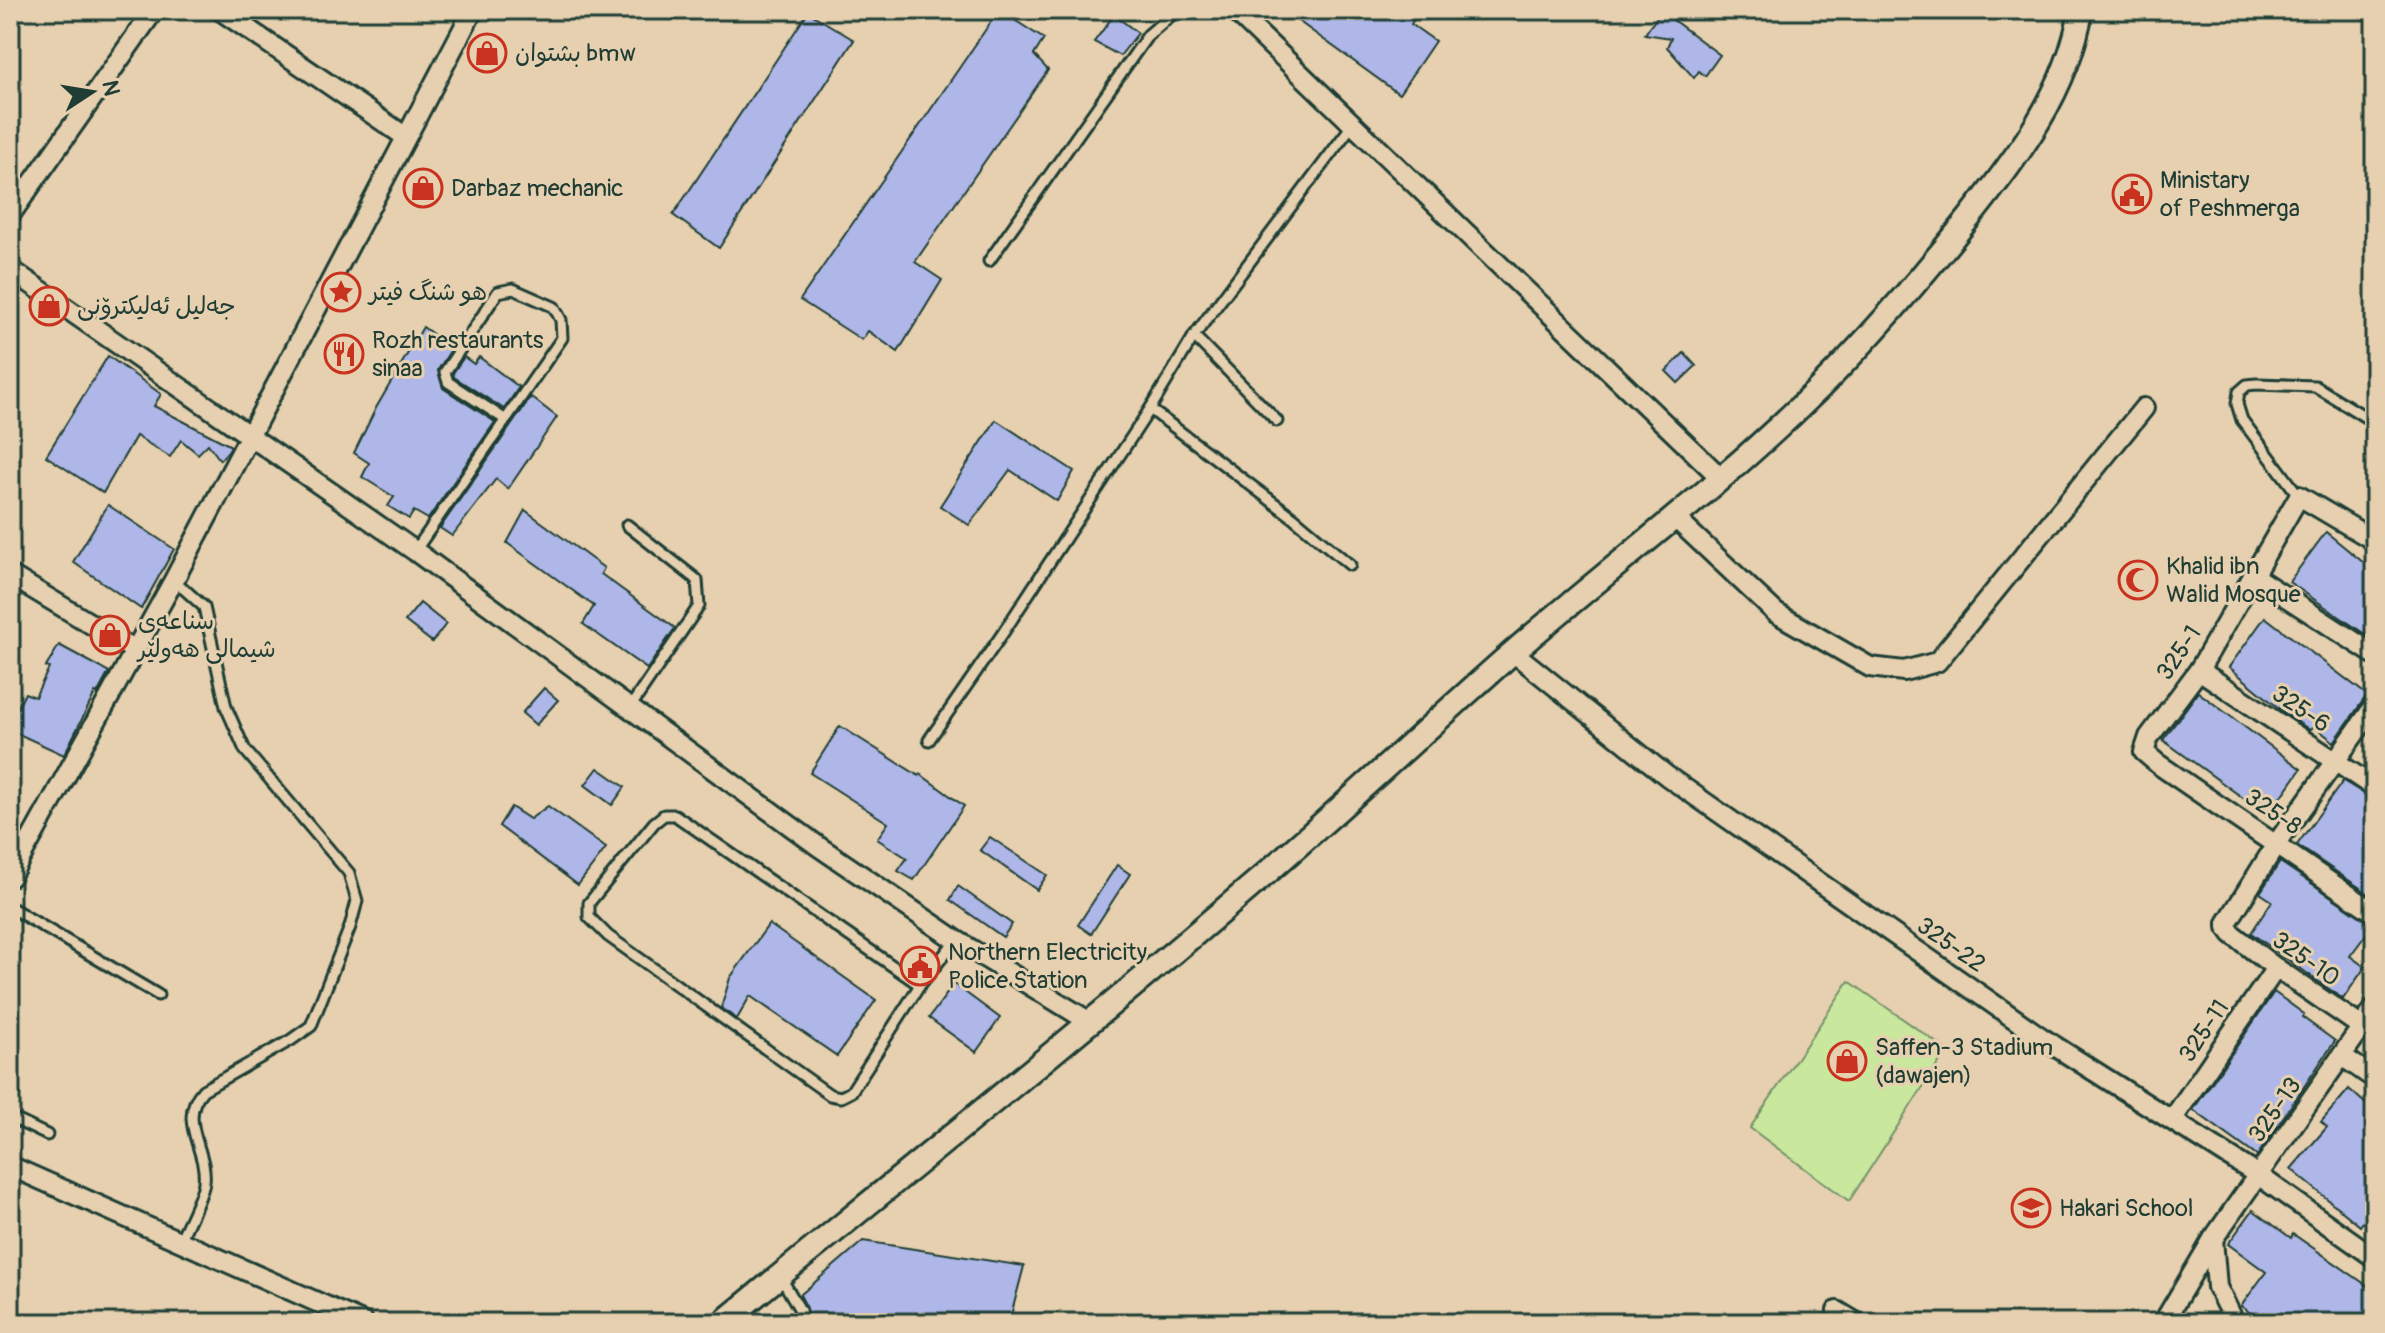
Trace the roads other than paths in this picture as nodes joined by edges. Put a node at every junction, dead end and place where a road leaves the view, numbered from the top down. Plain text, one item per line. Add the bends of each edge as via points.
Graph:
1 (154, 10) edge
2 (220, 10) edge
3 (473, 10) edge
4 (1177, 10) edge
5 (1234, 10) edge
6 (2081, 10) edge
7 (1353, 124) junction
8 (406, 137) junction
9 (10, 215) edge
10 (989, 261) dead end
11 (10, 269) edge
12 (1194, 336) junction
13 (2144, 408) dead end
14 (1150, 409) junction
15 (506, 420) junction
16 (1277, 421) dead end
17 (2375, 423) edge
18 (250, 437) junction
19 (1721, 478) junction
20 (2299, 496) junction
21 (1674, 517) junction
22 (627, 525) dead end
23 (2375, 541) edge
24 (415, 551) junction
25 (1350, 565) dead end
26 (10, 575) edge
27 (2255, 577) junction
28 (174, 580) junction
29 (134, 650) junction
30 (1513, 652) junction
31 (2375, 655) edge
32 (2199, 670) junction
33 (2375, 705) edge
34 (628, 710) junction
35 (929, 740) dead end
36 (2144, 752) joint
37 (2335, 761) junction
38 (2375, 788) edge
39 (2277, 843) junction
40 (10, 877) edge
41 (10, 907) edge
42 (2375, 913) edge
43 (956, 940) junction
44 (2276, 968) junction
45 (920, 985) junction
46 (158, 995) dead end
47 (2375, 1008) edge
48 (1090, 1022) junction
49 (2362, 1027) junction
50 (2342, 1056) junction
51 (2375, 1079) edge
52 (10, 1117) edge
53 (2172, 1120) junction
54 (47, 1135) dead end
55 (10, 1166) edge
56 (2258, 1175) junction
57 (2213, 1239) junction
58 (180, 1241) junction
59 (2375, 1258) edge
60 (780, 1276) junction
61 (1837, 1311) dead end
62 (364, 1323) edge
63 (722, 1323) edge
64 (802, 1323) edge
65 (1857, 1323) edge
66 (2163, 1323) edge
67 (2235, 1323) edge

1 - 9 street
2 - 8 street
3 - 8 street
4 - 10 lane via 1148,35
5 - 7 street
6 - 19 street via 2052,98 1981,203 1843,364
7 - 12 lane
7 - 19 street
8 - 18 street
11 - 18 street
12 - 14 lane
12 - 16 lane
13 - 21 street via 1937,662 1904,671 1870,667 1776,613
14 - 25 lane
14 - 35 lane
15 - 15 lane via 562,338 554,307 513,289 498,292 445,372 448,382
15 - 24 lane
17 - 20 lane via 2315,386 2257,384 2239,392 2242,420
18 - 24 street
18 - 28 street
19 - 21 street
20 - 23 street
20 - 27 street, 325-1
21 - 30 street
22 - 34 lane via 697,580 699,606
24 - 34 street
26 - 29 street
27 - 31 street
27 - 32 street, 325-1
28 - 29 street
28 - 58 lane via 204,607 226,707 245,750 349,873 357,901 311,1026 203,1090 194,1101 192,1119 204,1182
29 - 40 street
30 - 48 street via 1299,845
30 - 53 street, 325-22 via 1667,776 2042,1038
32 - 36 street, 325-1 via 2149,737
32 - 37 street, 325-6
33 - 37 street
34 - 43 street
36 - 39 street, 325-8
37 - 38 street, 325-6
37 - 39 street
39 - 42 street, 325-8
39 - 44 street, 325-10 via 2227,923 2232,934
41 - 46 lane
43 - 45 lane
43 - 48 street
44 - 49 street, 325-10
44 - 53 street, 325-11
45 - 45 lane via 851,1092 830,1095 608,936 589,917 589,903 654,823 675,815
47 - 49 street, 325-13
48 - 60 street
49 - 50 street, 325-13
50 - 51 street
50 - 56 street, 325-13
52 - 54 lane
53 - 56 street, 325-22
55 - 58 street
56 - 57 street, 325-13
56 - 59 street, 325-22
57 - 66 street, 325-13
57 - 67 street via 2217,1287
58 - 62 street
60 - 63 street
60 - 64 lane
61 - 65 street

